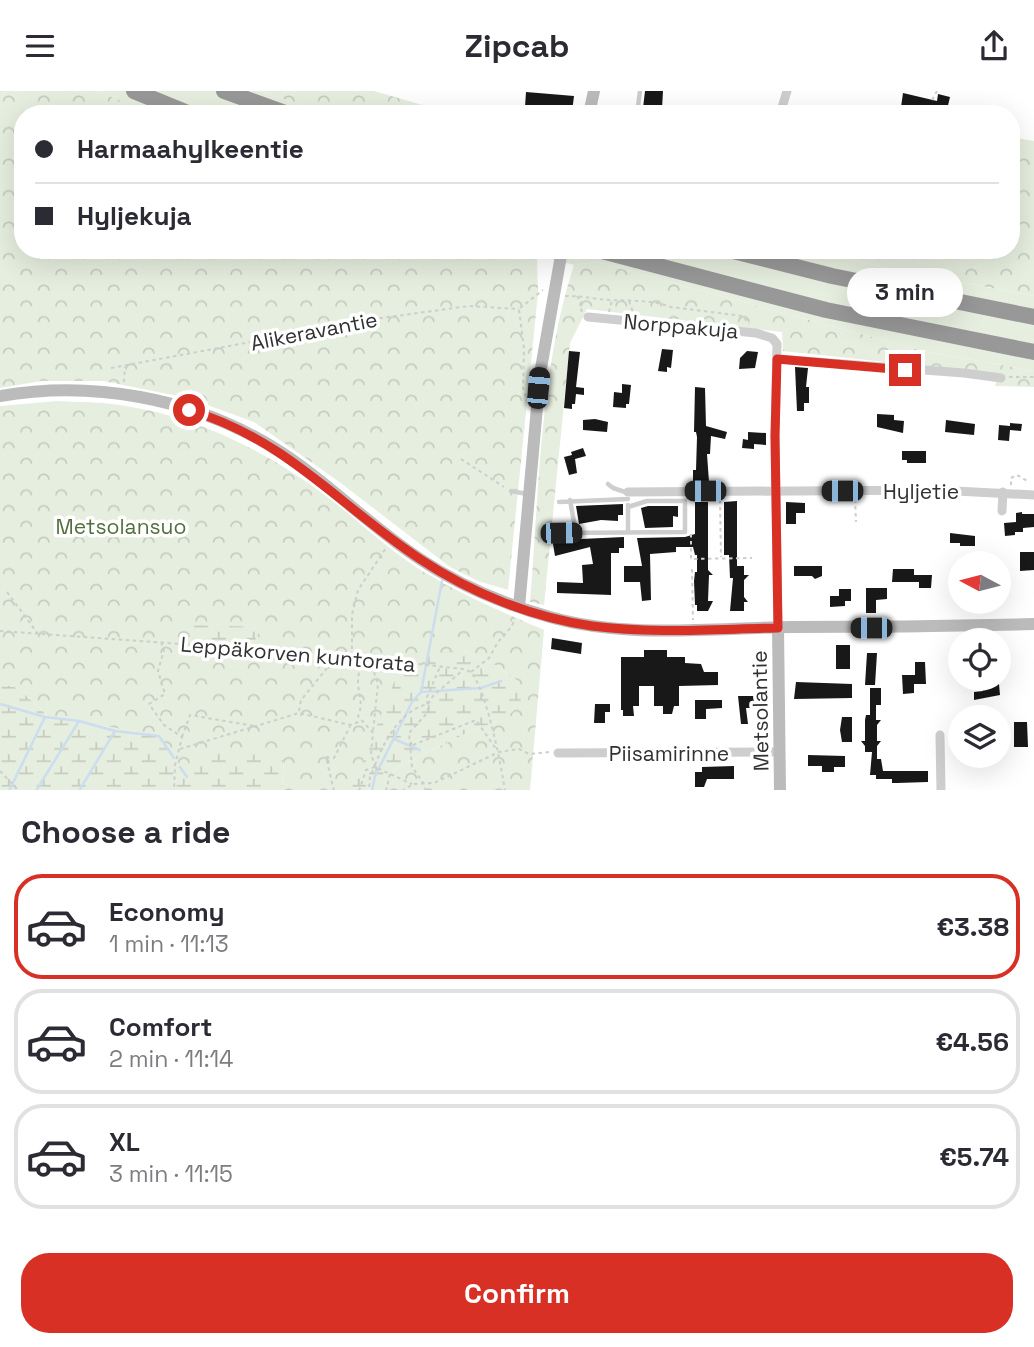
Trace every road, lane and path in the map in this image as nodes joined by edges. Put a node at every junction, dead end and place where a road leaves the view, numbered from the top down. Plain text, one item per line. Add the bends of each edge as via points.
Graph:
1 (134, 91) edge
2 (224, 91) edge
3 (937, 91) edge
4 (932, 100) dead end
5 (168, 105) edge
6 (263, 105) edge
7 (560, 259) edge
8 (632, 259) edge
9 (765, 259) edge
10 (554, 291) junction
11 (577, 296) junction
12 (629, 300) junction
13 (519, 309) junction
14 (588, 317) joint
15 (1034, 317) edge
16 (636, 323) junction
17 (756, 333) junction
18 (772, 338) joint
19 (1034, 352) edge
20 (777, 359) junction
21 (125, 367) junction
22 (111, 369) dead end
23 (1034, 377) edge
24 (1001, 378) joint
25 (123, 394) junction
26 (0, 395) edge
27 (537, 403) junction
28 (461, 459) dead end
29 (1011, 478) dead end
30 (1029, 482) dead end
31 (608, 484) dead end
32 (511, 491) joint
33 (720, 491) junction
34 (776, 491) junction
35 (855, 491) junction
36 (1003, 492) junction
37 (528, 494) junction
38 (628, 495) junction
39 (1034, 495) edge
40 (570, 501) junction
41 (559, 502) dead end
42 (628, 507) junction
43 (1002, 512) dead end
44 (856, 522) dead end
45 (628, 532) junction
46 (561, 533) dead end
47 (576, 533) junction
48 (394, 540) junction
49 (721, 558) junction
50 (752, 558) dead end
51 (691, 559) dead end
52 (692, 569) dead end
53 (8, 592) dead end
54 (519, 607) junction
55 (1034, 624) edge
56 (778, 628) junction
57 (693, 629) junction
58 (0, 631) edge
59 (38, 635) junction
60 (161, 641) junction
61 (338, 655) junction
62 (352, 657) junction
63 (358, 658) junction
64 (369, 659) junction
65 (440, 666) junction
66 (463, 669) junction
67 (471, 672) junction
68 (428, 704) junction
69 (299, 713) junction
70 (360, 721) junction
71 (350, 725) junction
72 (255, 726) junction
73 (373, 733) junction
74 (940, 735) dead end
75 (182, 737) junction
76 (411, 746) junction
77 (180, 748) junction
78 (499, 752) junction
79 (558, 753) joint
80 (780, 753) junction
81 (376, 767) junction
82 (0, 771) edge
83 (390, 773) junction
84 (435, 783) junction
85 (413, 784) junction
86 (424, 784) junction
87 (19, 790) edge
88 (174, 790) edge
89 (334, 790) edge
90 (359, 790) edge
91 (369, 790) edge
92 (386, 790) edge
93 (402, 790) edge
94 (426, 790) edge
95 (436, 790) edge
96 (505, 790) edge
97 (780, 790) edge
98 (941, 790) edge

1 - 5 highway
2 - 6 highway
3 - 4 path
7 - 10 street
8 - 19 highway via 826,310
9 - 15 highway
10 - 11 path
10 - 13 path via 544,290
10 - 27 street
11 - 12 path
11 - 14 path
12 - 16 path
12 - 17 path via 743,316
13 - 21 path, Alikeravantie via 469,306 374,319
13 - 27 path via 523,389 526,400
14 - 16 street, Norppakuja
16 - 17 street, Norppakuja
17 - 18 street, Norppakuja
18 - 20 street, Metsolantie
20 - 24 street
20 - 34 street, Metsolantie
21 - 22 path, Alikeravantie
21 - 25 path
23 - 24 path
25 - 26 street via 52,389
25 - 48 street via 211,417 272,446
27 - 37 street
28 - 32 path
29 - 30 path via 1017,475
31 - 38 lane
32 - 37 lane
33 - 34 street, Hyljetie
33 - 38 street, Hyljetie
33 - 49 path
34 - 35 street, Hyljetie
34 - 56 street, Metsolantie
35 - 36 street, Hyljetie
35 - 44 path
36 - 39 street, Hyljetie
36 - 43 street
37 - 54 street
38 - 40 lane
38 - 42 lane
40 - 41 lane
40 - 47 lane
42 - 45 lane
42 - 45 lane via 647,501 685,501 685,532
45 - 47 lane
46 - 47 lane
48 - 54 street via 480,594
48 - 62 path via 358,590 352,615
49 - 50 path
49 - 51 path
52 - 57 path
53 - 59 path
54 - 57 street via 594,626
54 - 67 path via 512,626 489,658
55 - 56 street
56 - 57 street
56 - 80 street, Metsolantie
58 - 59 path, Leppäkorven kuntorata
59 - 60 path, Leppäkorven kuntorata
60 - 61 path, Leppäkorven kuntorata
60 - 75 path via 164,650 158,671 165,694 149,704 164,725
61 - 62 path, Leppäkorven kuntorata
61 - 69 path via 301,699
62 - 63 path, Leppäkorven kuntorata
63 - 64 path, Leppäkorven kuntorata
63 - 70 path via 362,667
64 - 65 path, Leppäkorven kuntorata
64 - 73 path via 378,683
65 - 66 path, Leppäkorven kuntorata
65 - 68 path via 426,697
66 - 67 path, Leppäkorven kuntorata
66 - 68 path
67 - 78 path
68 - 76 path via 428,712 409,733
68 - 81 path via 414,708 396,727 380,751
69 - 71 path
69 - 72 path
70 - 71 path
70 - 73 path
71 - 89 path via 334,758 326,757
72 - 75 path via 190,715
72 - 77 path
73 - 81 path via 371,753
74 - 98 street
75 - 77 path
76 - 78 path via 476,720
76 - 86 path via 412,767
77 - 88 path
78 - 79 path
78 - 84 path
78 - 96 path
79 - 80 street, Piisamirinne
80 - 97 street, Metsolantie
81 - 83 path
81 - 90 path via 366,770
81 - 91 path
82 - 87 path
83 - 85 path
83 - 92 path
84 - 86 path
84 - 95 path
85 - 86 path
85 - 93 path
86 - 94 path

